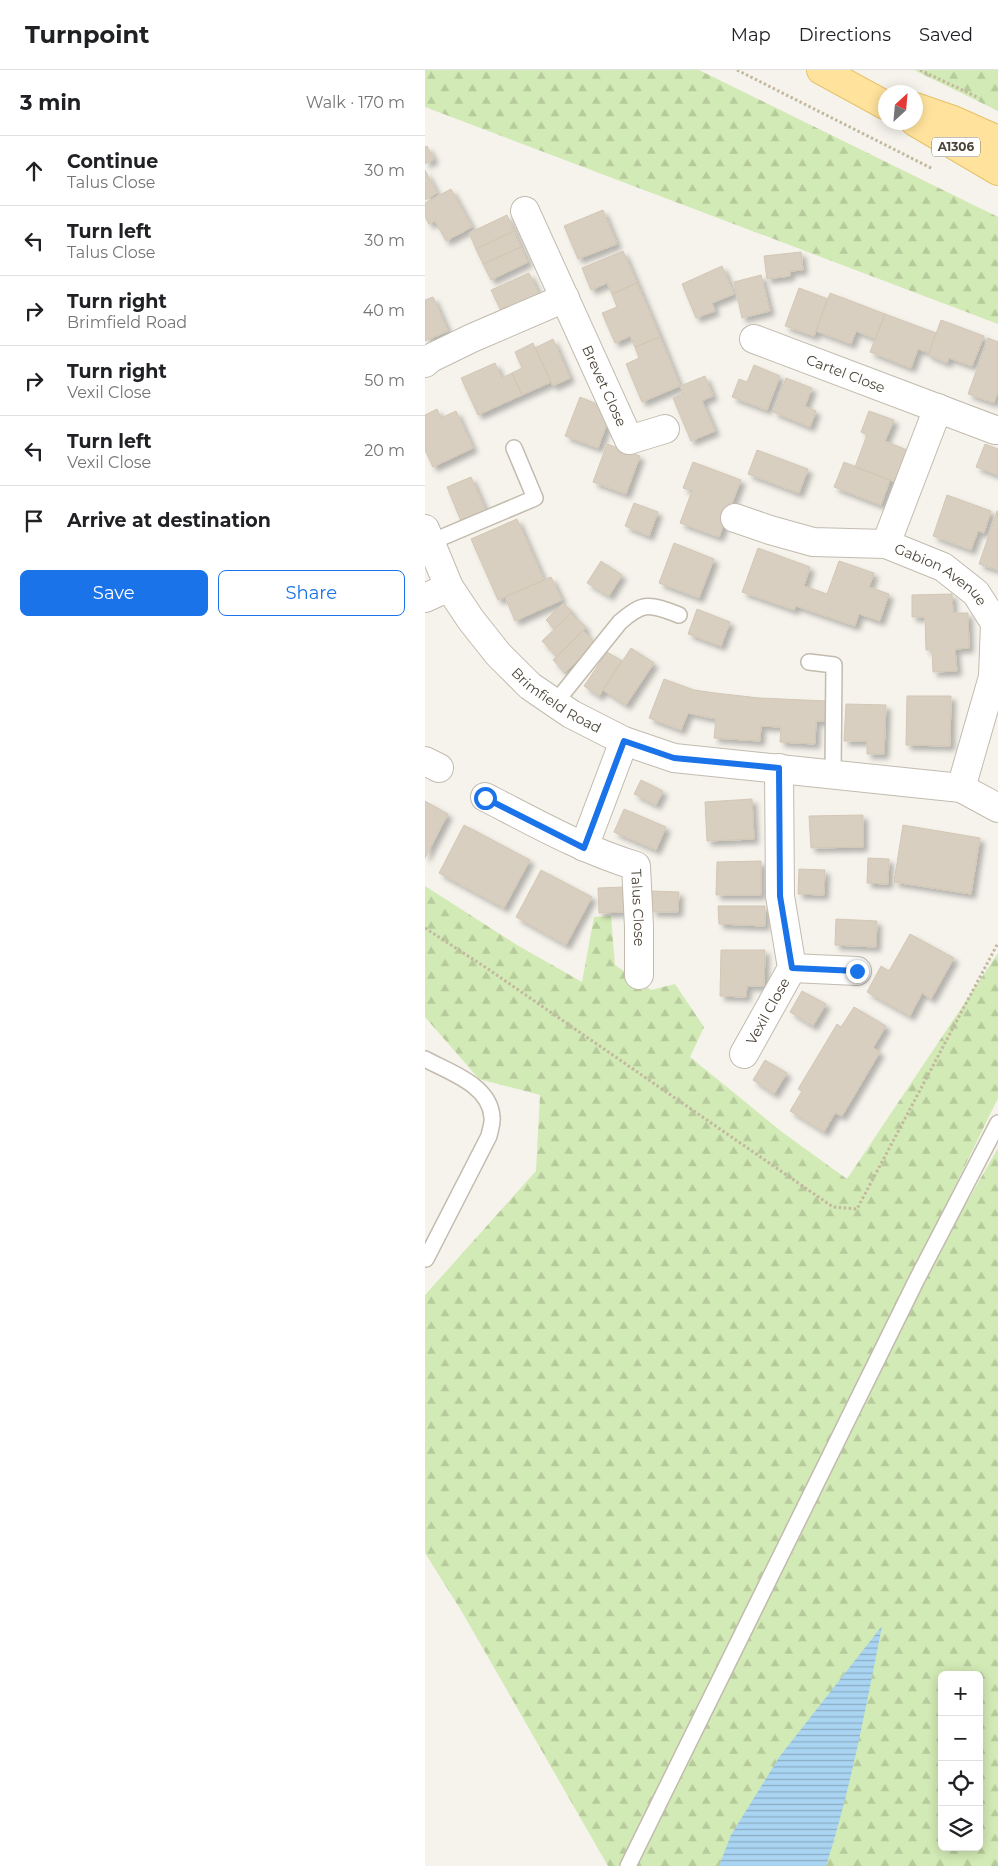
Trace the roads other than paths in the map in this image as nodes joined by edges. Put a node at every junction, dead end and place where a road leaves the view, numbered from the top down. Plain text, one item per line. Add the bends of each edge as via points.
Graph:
1 (821, 70) edge
2 (846, 82) junction
3 (878, 93) edge
4 (878, 101) edge
5 (923, 110) edge
6 (923, 127) edge
7 (998, 142) edge
8 (998, 171) edge
9 (525, 211) dead end
10 (565, 298) junction
11 (754, 339) dead end
12 (425, 364) edge
13 (938, 408) junction
14 (665, 429) dead end
15 (995, 430) dead end
16 (514, 448) dead end
17 (735, 518) dead end
18 (428, 535) edge
19 (886, 544) junction
20 (449, 587) junction
21 (425, 598) edge
22 (679, 615) dead end
23 (997, 622) edge
24 (809, 662) dead end
25 (555, 703) junction
26 (624, 741) junction
27 (779, 768) junction
28 (833, 774) junction
29 (961, 788) junction
30 (485, 798) dead end
31 (998, 808) edge
32 (584, 848) junction
33 (792, 968) junction
34 (857, 971) dead end
35 (639, 975) dead end
36 (743, 1054) dead end
37 (425, 1059) edge
38 (998, 1123) edge
39 (426, 1259) dead end
40 (628, 1866) edge

1 - 2 main road
2 - 3 main road
2 - 4 main road
5 - 7 main road, A1306
6 - 8 main road, A1306
9 - 10 street, Brevet Close
10 - 12 street via 472,338
10 - 14 street, Brevet Close via 629,440
11 - 13 street, Cartel Close
13 - 15 street, Cartel Close
13 - 19 street
16 - 18 lane via 535,498
17 - 19 street, Gabion Avenue via 813,542
18 - 20 street, Brimfield Road
19 - 23 street, Gabion Avenue via 943,567 976,593
20 - 21 street
20 - 25 street, Brimfield Road via 498,654 530,686
22 - 25 lane via 646,605 633,610
23 - 29 street, Gabion Avenue via 993,677
24 - 28 lane via 834,665
25 - 26 street, Brimfield Road
26 - 27 street, Brimfield Road via 674,758
26 - 32 street
27 - 28 street, Brimfield Road
27 - 33 street, Vexil Close via 780,896
28 - 29 street, Brimfield Road
29 - 31 street, Brimfield Road
30 - 32 street, Talus Close
32 - 35 street, Talus Close via 636,866
33 - 34 street, Vexil Close
33 - 36 street, Vexil Close
37 - 39 lane via 483,1093 493,1119 489,1136
38 - 40 lane via 916,1282

